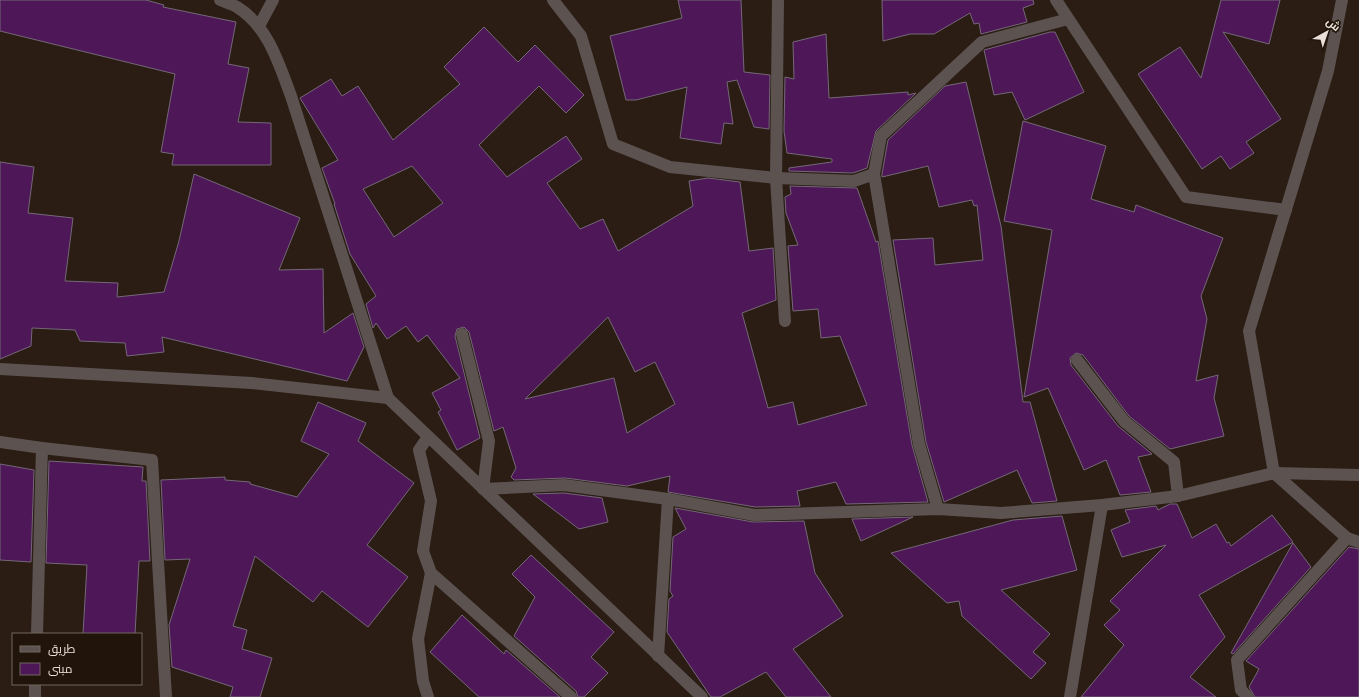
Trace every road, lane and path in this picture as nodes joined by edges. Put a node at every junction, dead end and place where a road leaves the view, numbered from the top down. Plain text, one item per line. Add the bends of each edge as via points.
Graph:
1 (220, 0) edge
2 (273, 0) edge
3 (554, 0) edge
4 (778, 0) edge
5 (1056, 0) edge
6 (1342, 0) edge
7 (1068, 19) junction
8 (259, 26) junction
9 (874, 174) junction
10 (776, 178) junction
11 (1286, 210) junction
12 (785, 322) dead end
13 (462, 334) dead end
14 (1077, 360) dead end
15 (0, 369) edge
16 (388, 398) junction
17 (428, 437) junction
18 (0, 442) edge
19 (42, 448) junction
20 (1274, 473) junction
21 (1359, 475) edge
22 (482, 489) junction
23 (1178, 496) junction
24 (668, 499) junction
25 (1102, 505) junction
26 (938, 509) junction
27 (1347, 538) junction
28 (1359, 542) edge
29 (431, 573) junction
30 (37, 633) edge
31 (658, 656) junction
32 (35, 685) edge
33 (35, 697) edge
34 (166, 697) edge
35 (428, 697) edge
36 (571, 697) edge
37 (702, 697) edge
38 (1070, 697) edge
39 (1248, 697) edge

1 - 8 street via 237,7
2 - 8 street
3 - 10 street via 581,36 613,144 670,167
4 - 10 street
5 - 7 street
6 - 11 street via 1328,71
7 - 9 street via 982,42 881,136
7 - 11 street via 1186,197
8 - 16 street via 277,57 291,96
9 - 10 street via 854,181
9 - 26 street via 919,444
10 - 12 street
11 - 20 street via 1250,331
13 - 22 street via 489,441
14 - 23 street via 1124,421 1174,462
15 - 16 street via 252,383
16 - 17 street
17 - 22 street
17 - 29 street via 419,450 431,501 423,551
18 - 19 street
19 - 30 street
19 - 34 street via 152,460
20 - 21 street
20 - 23 street
20 - 27 street
22 - 24 street via 564,485
22 - 31 street
23 - 25 street
24 - 26 street via 754,515
24 - 31 street
25 - 26 street via 1000,512
25 - 38 street
27 - 28 street
27 - 39 street via 1237,660 1241,690
29 - 35 street via 418,639 423,681
29 - 36 street
31 - 37 street
32 - 33 street

